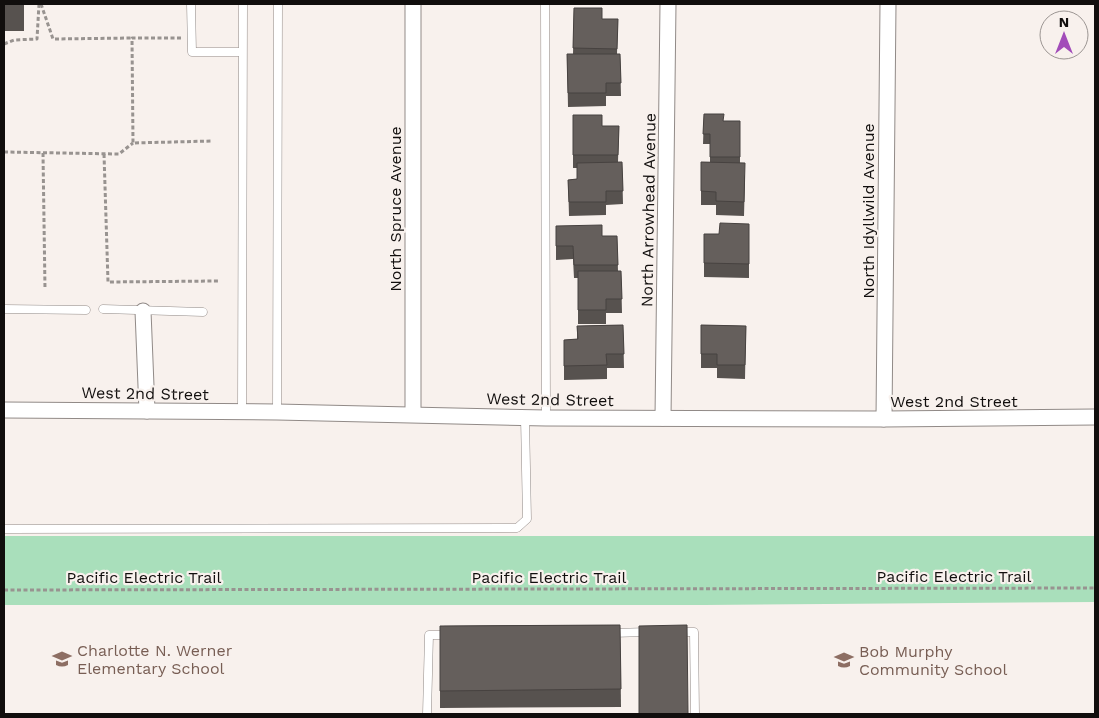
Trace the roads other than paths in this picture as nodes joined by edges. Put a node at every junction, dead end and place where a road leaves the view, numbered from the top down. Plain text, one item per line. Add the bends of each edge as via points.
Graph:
1 (191, 4) edge
2 (242, 4) edge
3 (278, 4) edge
4 (413, 4) edge
5 (545, 4) edge
6 (668, 4) edge
7 (888, 4) edge
8 (242, 52) junction
9 (103, 309) dead end
10 (4, 310) edge
11 (86, 310) dead end
12 (143, 311) junction
13 (203, 312) dead end
14 (4, 410) edge
15 (147, 411) junction
16 (242, 412) junction
17 (276, 412) junction
18 (413, 414) junction
19 (1095, 417) edge
20 (525, 418) junction
21 (546, 418) junction
22 (663, 418) junction
23 (884, 419) junction
24 (4, 529) edge
25 (654, 632) edge
26 (664, 632) edge
27 (605, 633) edge
28 (458, 635) edge
29 (427, 714) edge
30 (695, 714) edge

1 - 8 lane via 192,52
2 - 8 lane
3 - 17 lane
4 - 18 street, North Spruce Avenue
5 - 21 lane
6 - 22 street, North Arrowhead Avenue
7 - 23 street, North Idyllwild Avenue
8 - 16 lane
9 - 12 lane
10 - 11 lane
12 - 13 lane
12 - 15 street
14 - 15 street, West 2nd Street
15 - 16 street, West 2nd Street
16 - 17 street, West 2nd Street
17 - 18 street, West 2nd Street
18 - 20 street, West 2nd Street
19 - 23 street, West 2nd Street
20 - 21 street, West 2nd Street
20 - 24 lane via 527,519 517,528
21 - 22 street, West 2nd Street
22 - 23 street, West 2nd Street
25 - 27 lane
26 - 30 lane via 694,632
28 - 29 lane via 429,635

